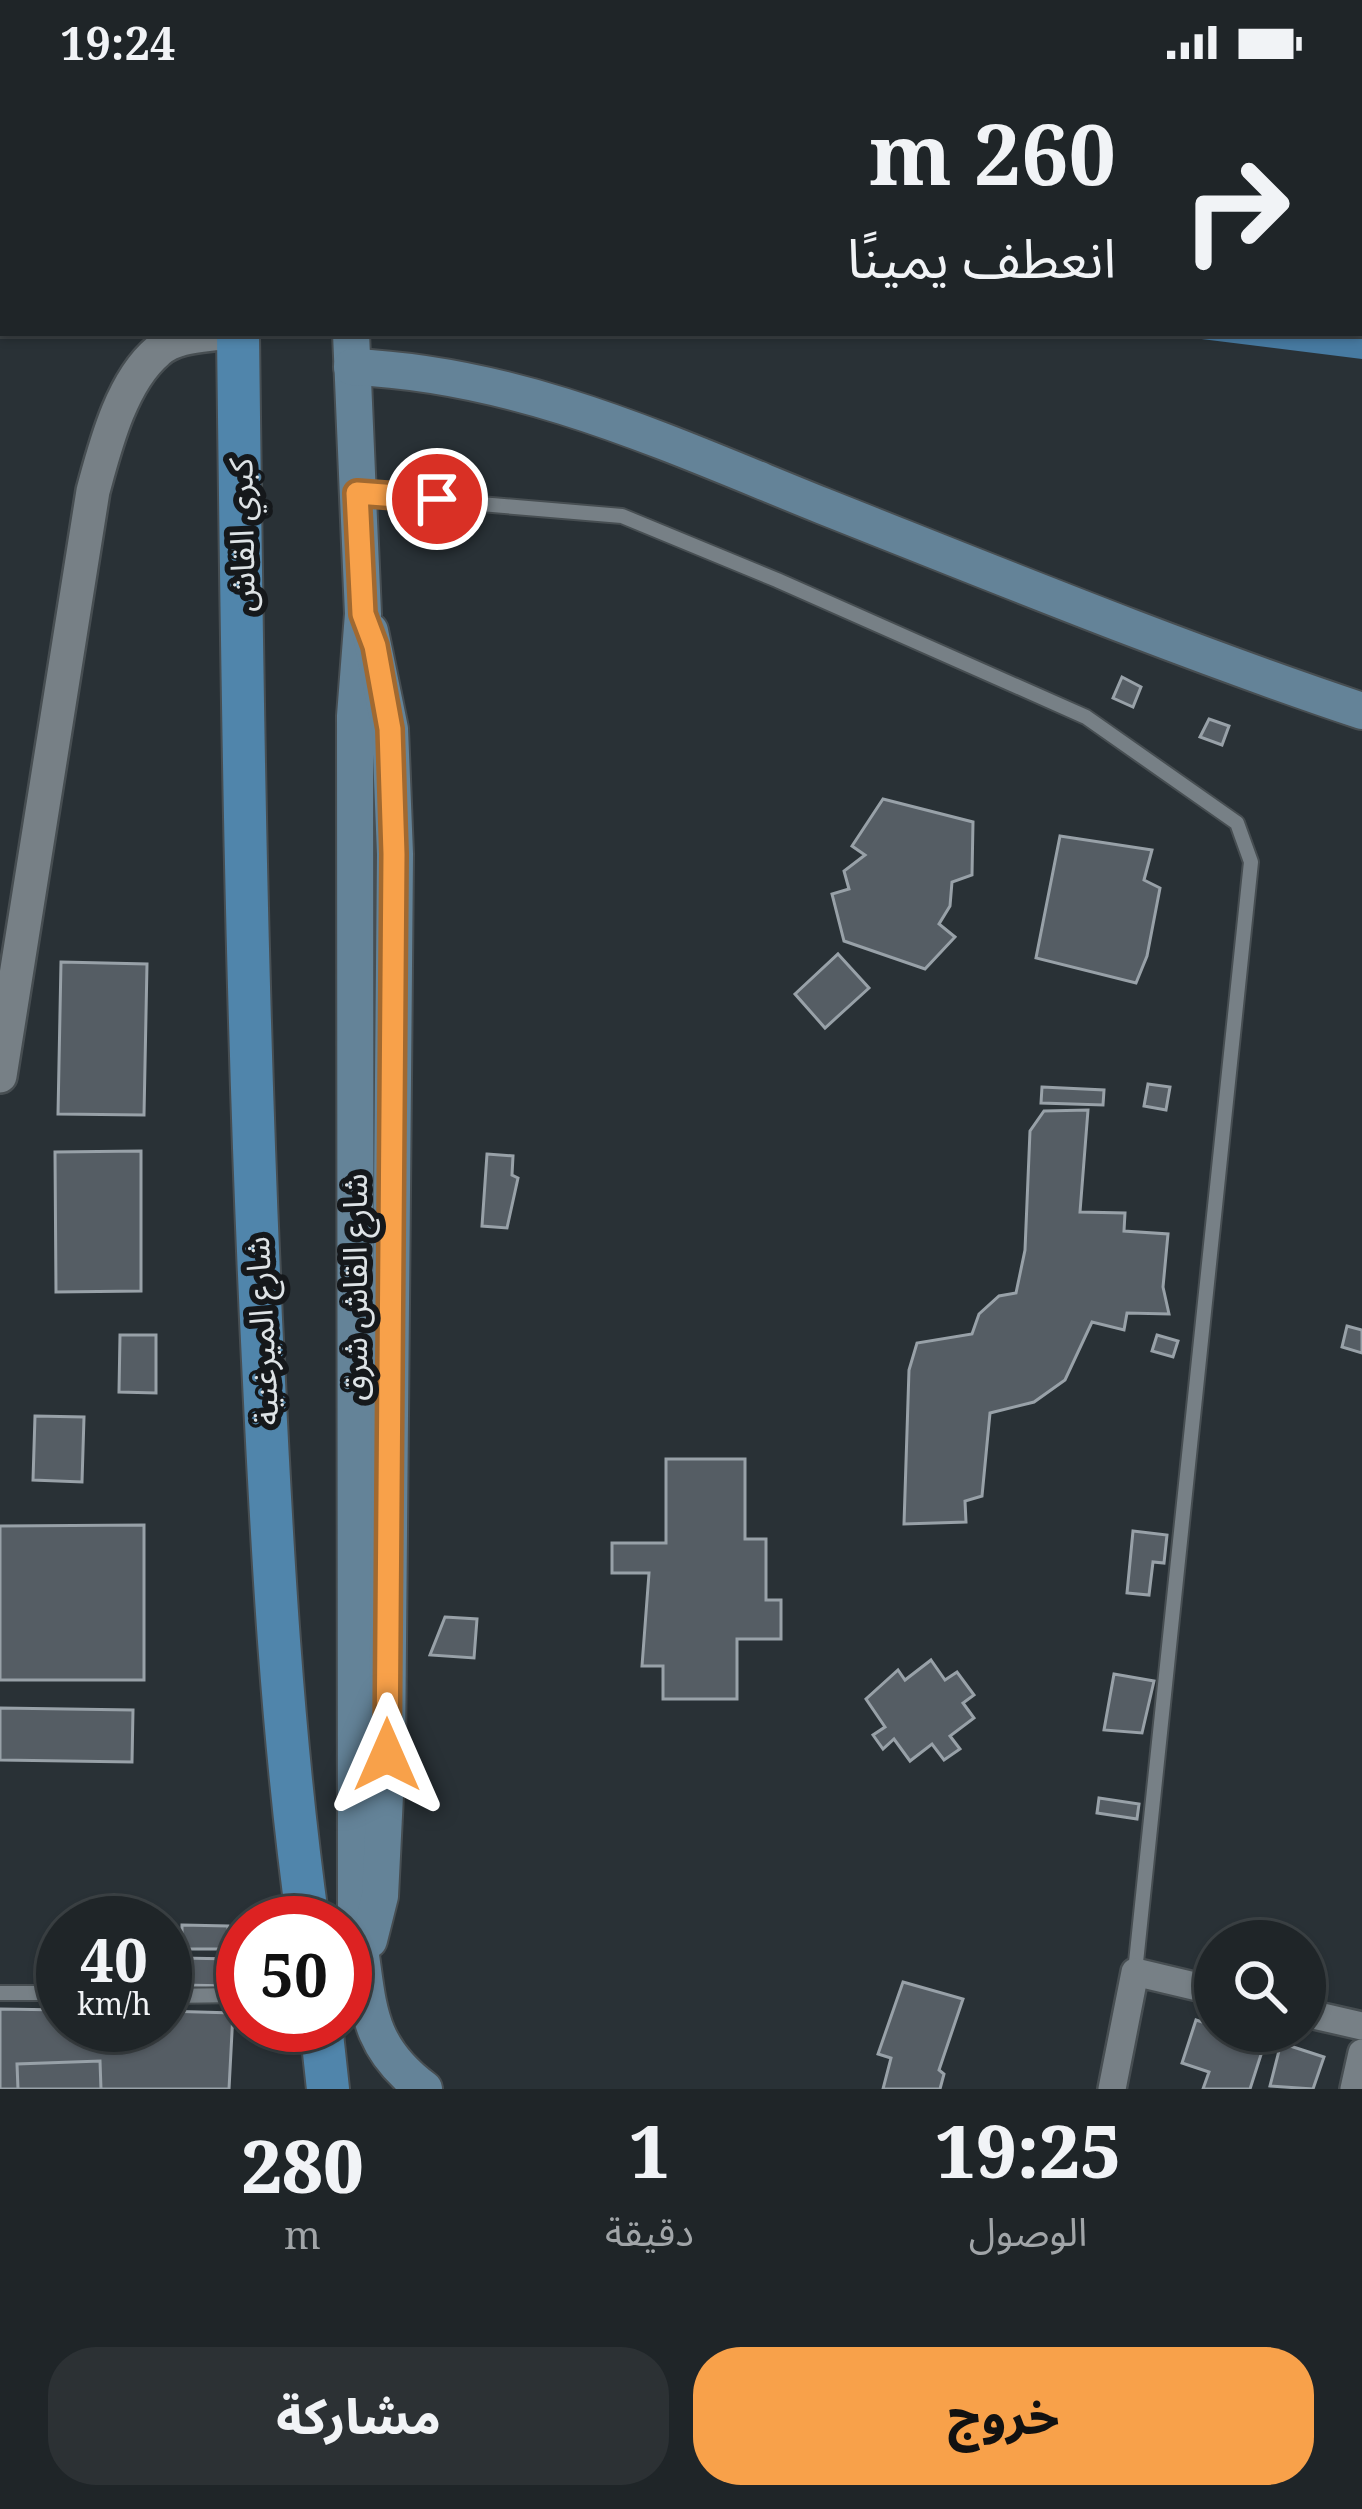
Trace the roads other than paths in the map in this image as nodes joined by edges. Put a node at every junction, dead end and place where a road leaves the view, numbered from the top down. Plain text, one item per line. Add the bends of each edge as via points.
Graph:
1 (202, 336) edge
2 (238, 336) edge
3 (352, 350) edge
4 (357, 493) junction
5 (1362, 711) edge
6 (243, 737) joint
7 (0, 1076) edge
8 (305, 1896) edge
9 (1135, 1972) junction
10 (1194, 1986) edge
11 (0, 1993) edge
12 (36, 1993) edge
13 (1326, 2018) edge
14 (1362, 2026) edge
15 (324, 2052) edge
16 (1362, 2053) edge
17 (328, 2089) edge
18 (424, 2089) edge
19 (1112, 2089) edge
20 (1354, 2089) edge

1 - 7 street via 158,351 107,440 93,491
2 - 6 main road, كبري القاش
3 - 4 main road, شارع القاش شرق
3 - 5 main road via 564,404 1214,661
4 - 9 lane via 622,516 1086,717 1237,824 1250,862
4 - 18 main road, شارع القاش شرق via 363,614 385,688 394,854 387,1755 380,1896 363,1960 367,2012 381,2047
6 - 8 main road, شارع الميرغنية via 270,1534
9 - 10 street
9 - 19 street
11 - 12 lane
13 - 14 street
15 - 17 main road
16 - 20 street

